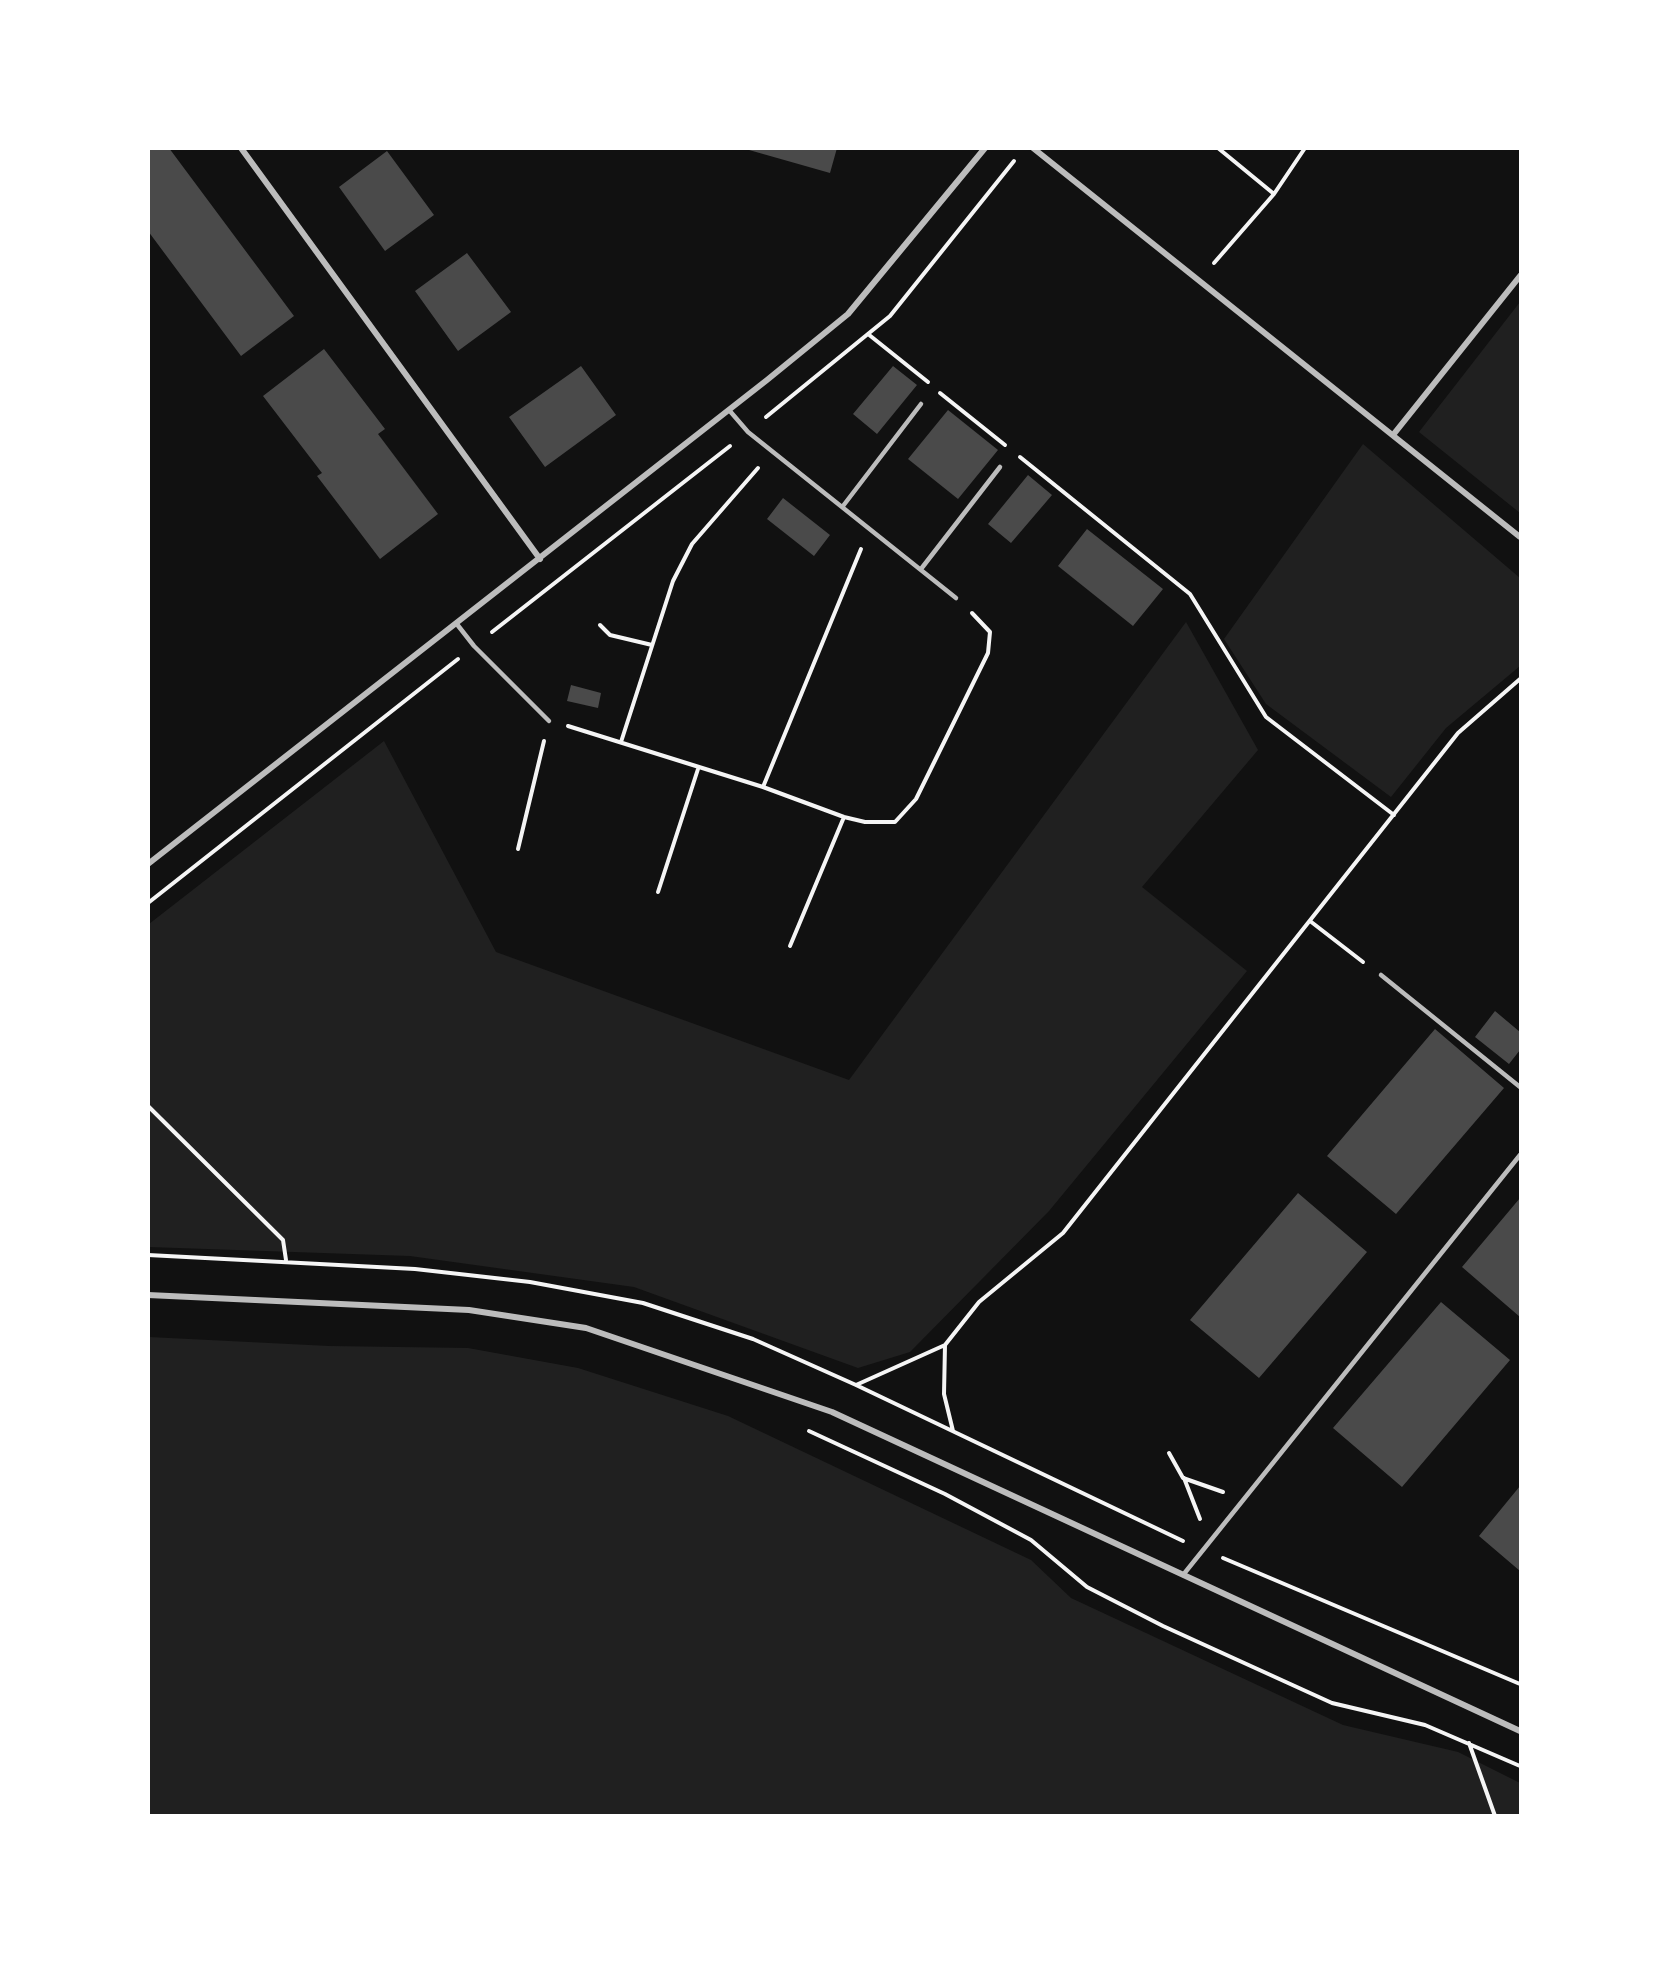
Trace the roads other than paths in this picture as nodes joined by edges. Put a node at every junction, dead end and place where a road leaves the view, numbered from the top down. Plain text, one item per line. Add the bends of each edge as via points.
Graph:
1 (241, 148) edge
2 (985, 148) edge
3 (1033, 148) edge
4 (1521, 276) edge
5 (921, 404) dead end
6 (729, 410) junction
7 (1393, 435) junction
8 (1000, 467) dead end
9 (843, 506) junction
10 (1521, 537) edge
11 (540, 559) junction
12 (921, 569) junction
13 (957, 597) road end
14 (456, 623) junction
15 (549, 720) road end
16 (148, 864) edge
17 (1381, 975) road end
18 (1521, 1087) edge
19 (1521, 1155) edge
20 (148, 1295) edge
21 (1183, 1575) junction
22 (1521, 1731) edge

1 - 11 street
2 - 6 street via 848,314
3 - 7 street
4 - 7 street
5 - 9 lane
6 - 9 lane via 748,432
6 - 11 street
7 - 10 street
8 - 12 lane
9 - 12 lane
11 - 14 street
12 - 13 lane
14 - 15 lane
14 - 16 street
17 - 18 lane
19 - 21 lane
20 - 21 street via 469,1310 586,1328 832,1412
21 - 22 street

